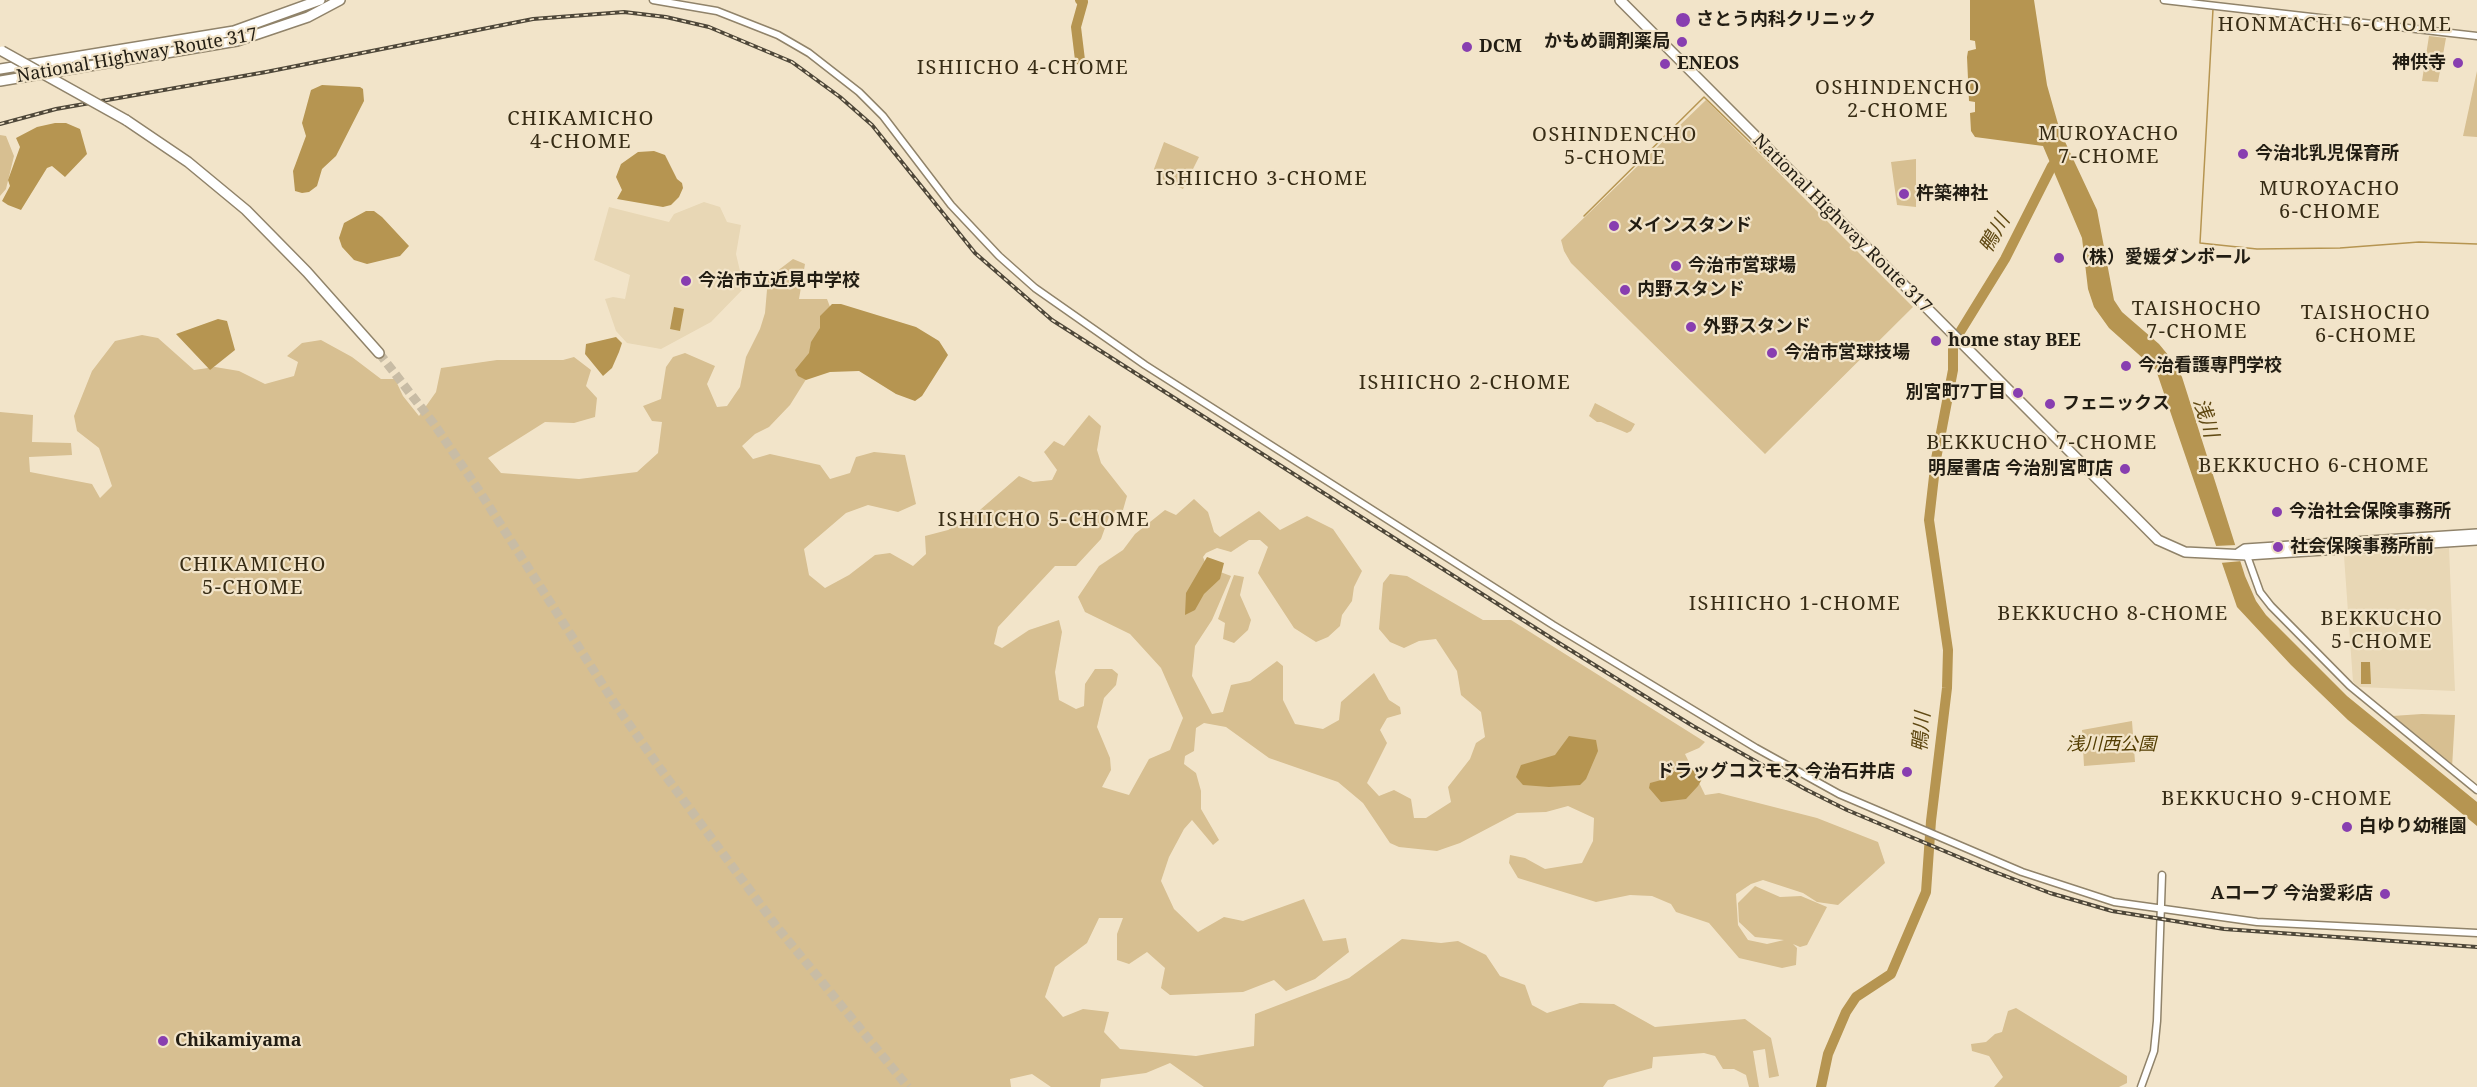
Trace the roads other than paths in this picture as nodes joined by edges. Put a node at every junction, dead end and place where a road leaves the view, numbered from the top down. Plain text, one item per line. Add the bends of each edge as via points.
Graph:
1 (320, 0) edge
2 (340, 0) edge
3 (652, 0) edge
4 (1620, 0) edge
5 (2164, 0) edge
6 (2477, 36) edge
7 (1, 50) edge
8 (0, 69) edge
9 (0, 81) edge
10 (379, 353) tunnel mouth
11 (2477, 534) edge
12 (2477, 540) edge
13 (2244, 552) junction
14 (2477, 790) edge
15 (2162, 875) dead end
16 (2162, 910) junction
17 (2477, 933) edge
18 (2141, 1087) edge

1 - 8 highway, National Highway Route 317 via 234,32
2 - 9 highway, National Highway Route 317 via 309,17 237,41
3 - 16 street via 726,14 778,35 809,53 867,100 951,205 1035,288 1145,365 1543,619 1756,748 1839,794 2022,872 2114,902
4 - 13 highway, National Highway Route 317 via 2148,532 2185,552
5 - 6 street
7 - 10 highway, bridge via 126,120 188,162 246,210
11 - 13 highway, National Highway Route 317
12 - 13 highway, National Highway Route 317
13 - 14 street via 2260,592 2287,622 2350,686
15 - 16 street
16 - 17 street via 2257,922
16 - 18 street via 2154,1052

